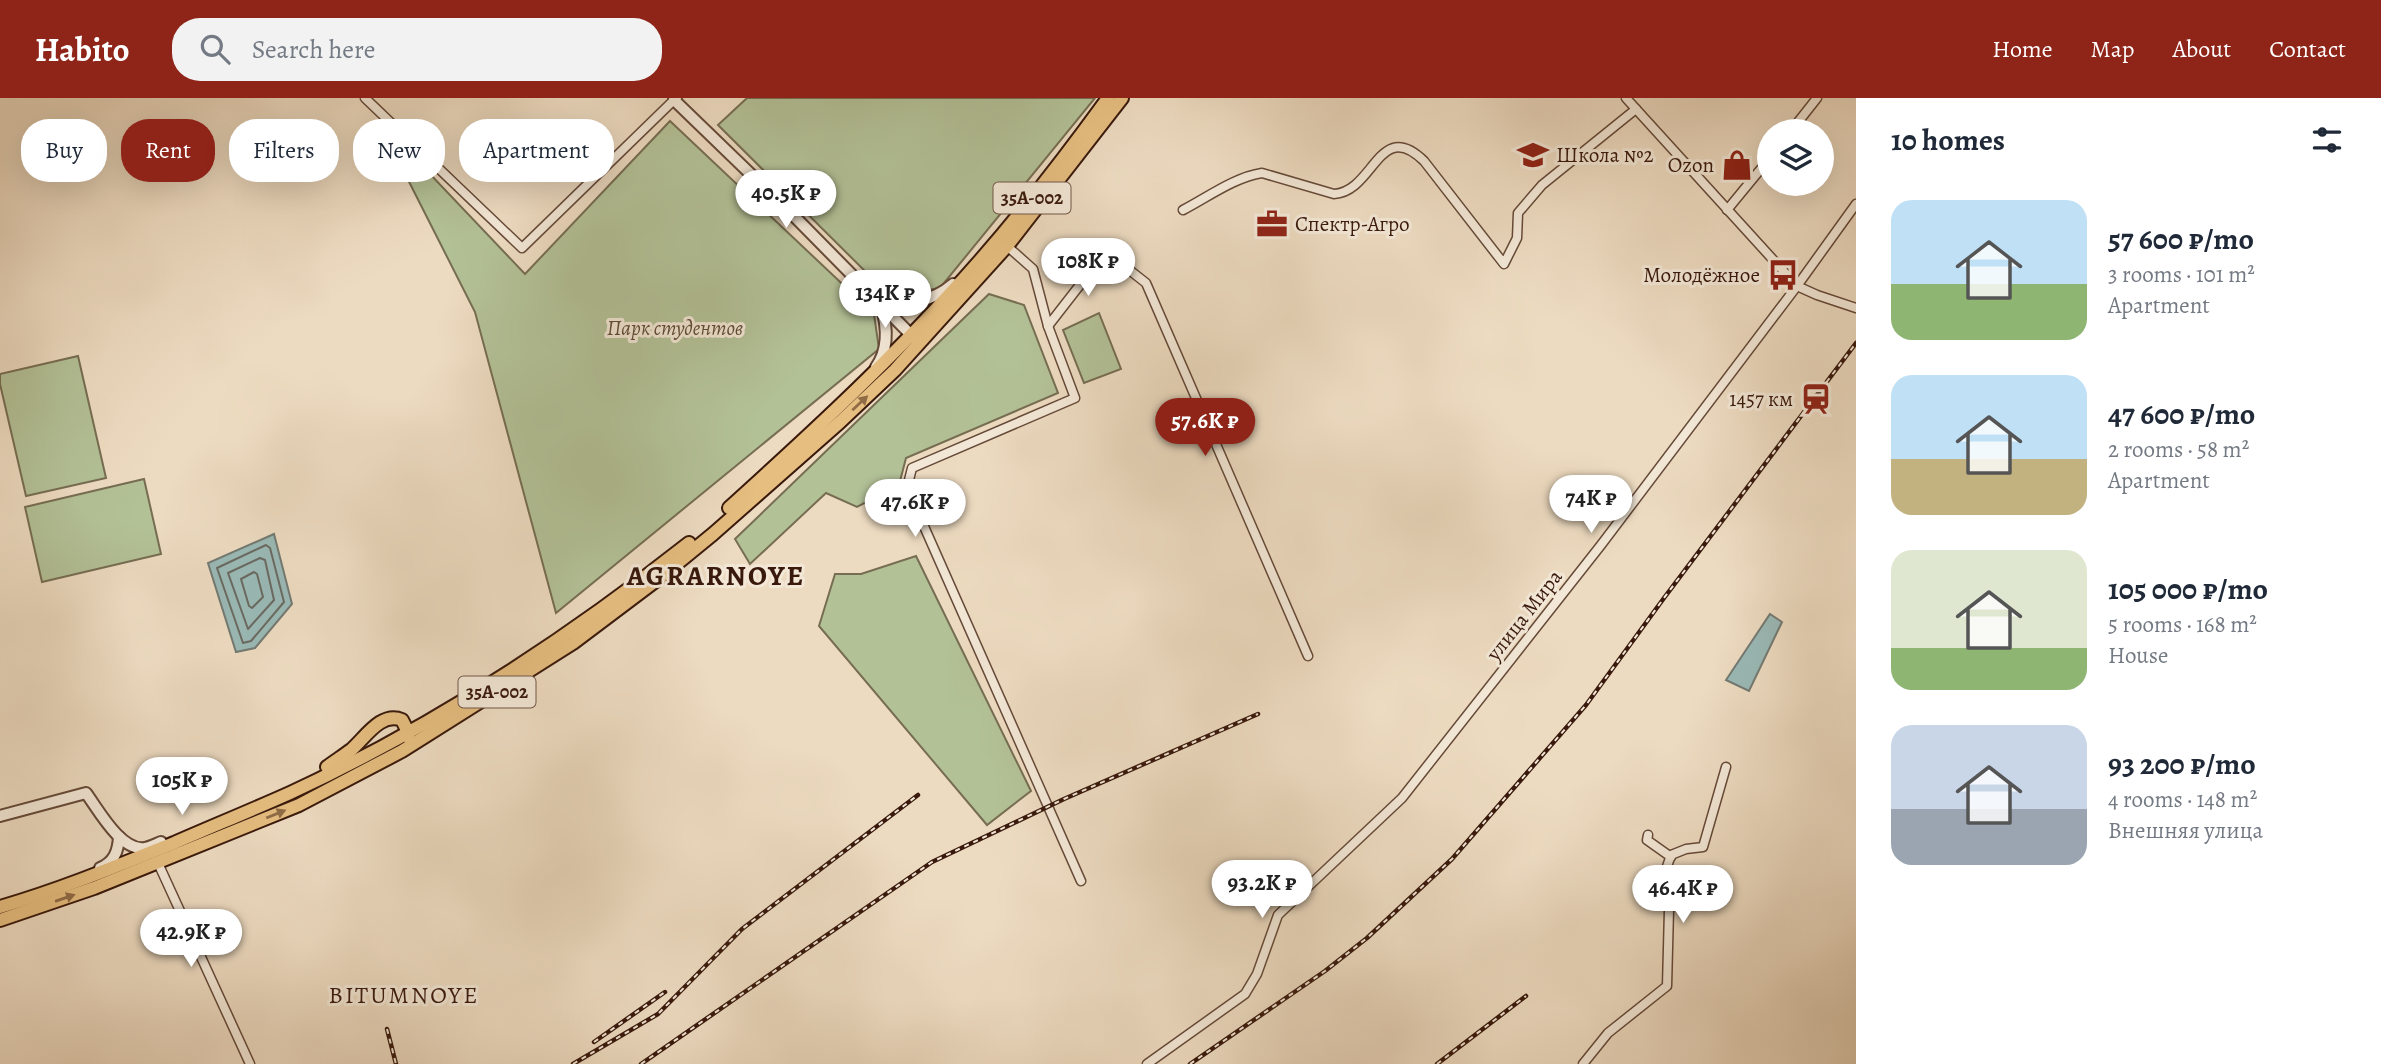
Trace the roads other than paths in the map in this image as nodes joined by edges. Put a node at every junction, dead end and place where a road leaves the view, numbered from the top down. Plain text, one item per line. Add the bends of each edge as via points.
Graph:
1 (1108, 98) edge
2 (1122, 98) edge
3 (1626, 98) edge
4 (1817, 98) edge
5 (675, 99) edge
6 (370, 100) edge
7 (1636, 110) junction
8 (1800, 119) edge
9 (1757, 174) edge
10 (1856, 204) edge
11 (1183, 210) dead end
12 (1727, 210) junction
13 (1007, 246) junction
14 (971, 271) junction
15 (1797, 286) junction
16 (880, 302) junction
17 (1856, 308) edge
18 (1048, 326) junction
19 (916, 340) junction
20 (866, 381) junction
21 (1308, 656) dead end
22 (408, 732) junction
23 (402, 751) junction
24 (1726, 767) dead end
25 (293, 792) junction
26 (243, 814) junction
27 (0, 816) edge
28 (1648, 835) dead end
29 (118, 837) junction
30 (1671, 857) junction
31 (158, 863) junction
32 (1081, 881) dead end
33 (17, 902) junction
34 (0, 907) edge
35 (0, 920) edge
36 (250, 1064) edge
37 (1147, 1064) edge
38 (1583, 1064) edge

1 - 14 main road, 35А-002
2 - 13 main road, 35А-002
3 - 7 street
4 - 8 street
5 - 6 street via 522,248
5 - 16 street
7 - 11 street via 1534,194 1518,213 1517,238 1504,264 1424,161 1404,146 1389,148 1343,193 1262,173
7 - 12 street
9 - 12 street
10 - 15 street, улица Мира
12 - 15 street
13 - 18 street via 1032,269
13 - 19 main road, 35А-002
14 - 16 street via 935,296 906,304
14 - 19 main road, 35А-002
15 - 17 street
15 - 37 street, улица Мира via 1597,551 1402,798 1278,915 1245,994
16 - 19 street
16 - 20 street via 886,321 884,349
18 - 21 street via 1109,254 1146,283
18 - 32 street via 1075,398 912,468 909,480 919,514
19 - 20 main road, 35А-002
23 -> 19 main road, 35А-002 via 573,643 658,579 840,422
20 - 22 main road, 35А-002 via 709,527 653,572 567,634
22 - 23 main road
22 - 25 main road, 35А-002
22 - 25 main road via 402,720 379,723 351,750
31 -> 23 main road, 35А-002 via 299,805
24 - 30 street via 1703,847
25 - 26 main road, 35А-002
26 - 29 street via 144,848
26 - 33 main road, 35А-002
27 - 29 street via 86,793
28 - 30 street via 1647,840
29 - 33 street via 117,852 107,865
30 - 38 street via 1664,875 1669,910 1667,986 1608,1033
35 -> 31 main road, 35А-002
31 - 36 street
33 - 34 main road, 35А-002

